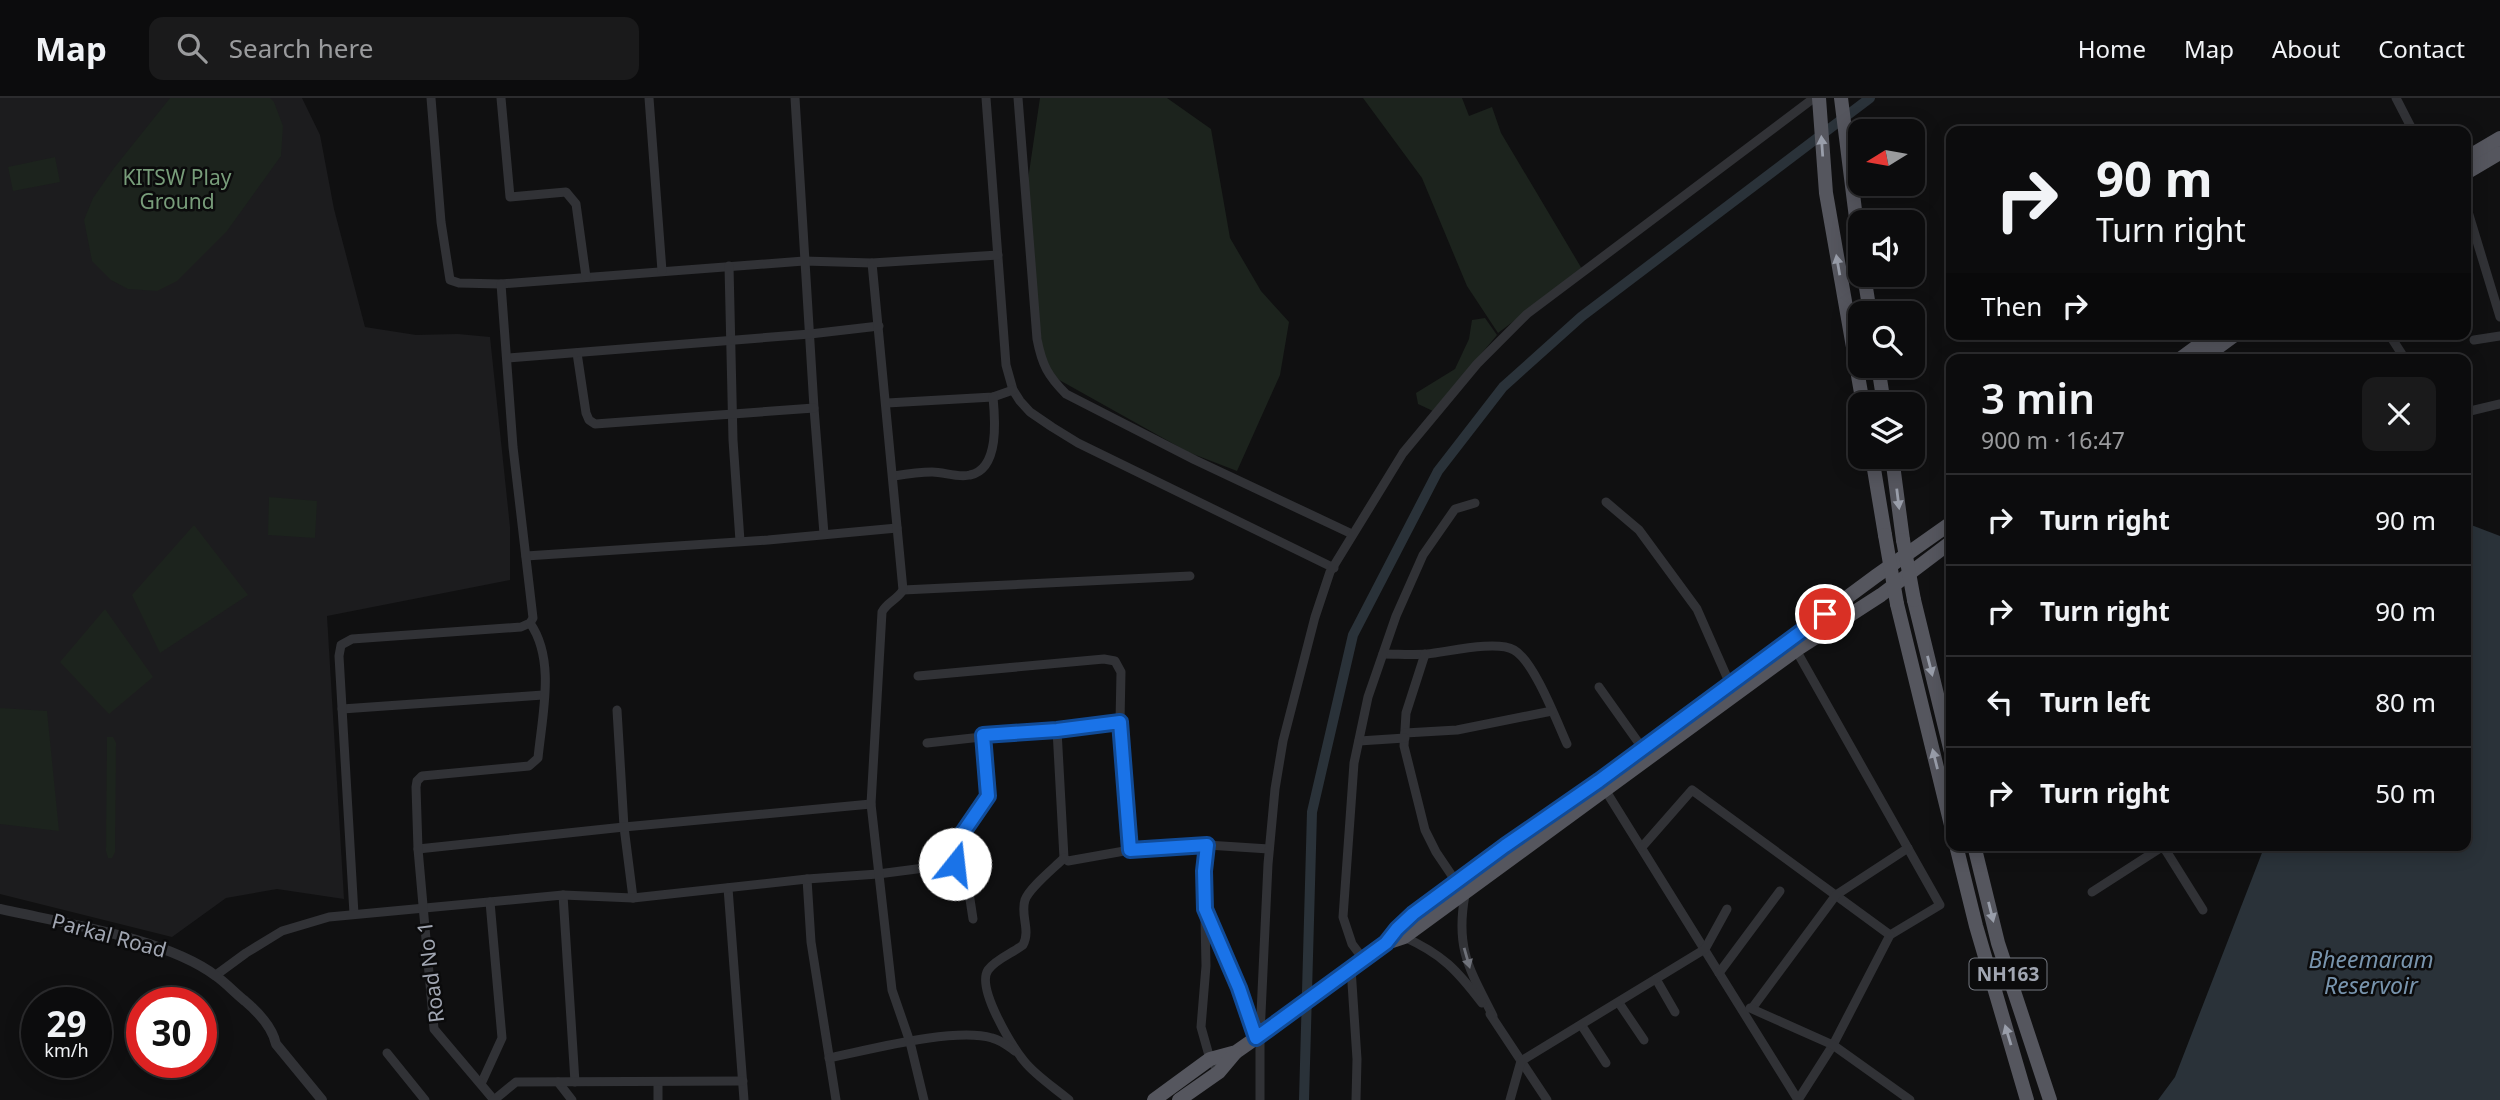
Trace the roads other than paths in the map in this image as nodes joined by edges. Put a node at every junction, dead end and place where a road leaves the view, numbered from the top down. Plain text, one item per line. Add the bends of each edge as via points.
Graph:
1 (431, 98) edge
2 (501, 98) edge
3 (649, 98) edge
4 (795, 98) edge
5 (986, 98) edge
6 (1018, 98) edge
7 (1816, 98) edge
8 (1841, 98) edge
9 (2396, 98) edge
10 (2410, 126) edge
11 (2500, 138) edge
12 (2500, 153) edge
13 (2471, 155) edge
14 (2471, 170) edge
15 (1854, 210) edge
16 (2471, 221) edge
17 (998, 255) junction
18 (804, 261) junction
19 (872, 263) junction
20 (729, 266) junction
21 (662, 271) junction
22 (586, 277) junction
23 (501, 284) junction
24 (2500, 317) edge
25 (879, 326) junction
26 (810, 334) junction
27 (2500, 336) edge
28 (732, 340) junction
29 (2206, 340) edge
30 (2228, 340) edge
31 (2474, 340) dead end
32 (577, 353) junction
33 (2187, 354) edge
34 (2209, 354) edge
35 (507, 358) junction
36 (1013, 390) junction
37 (1861, 392) edge
38 (993, 397) junction
39 (887, 403) junction
40 (2500, 404) edge
41 (814, 408) junction
42 (2471, 411) edge
43 (733, 415) junction
44 (1874, 469) edge
45 (1894, 469) edge
46 (894, 476) junction
47 (1606, 502) dead end
48 (1475, 503) dead end
49 (1946, 527) edge
50 (897, 528) junction
51 (824, 534) junction
52 (1352, 534) junction
53 (740, 541) junction
54 (1946, 546) edge
55 (526, 556) junction
56 (1334, 568) junction
57 (1190, 576) dead end
58 (903, 590) junction
59 (530, 623) junction
60 (1796, 650) junction
61 (1383, 654) junction
62 (1425, 654) junction
63 (918, 676) dead end
64 (1730, 684) junction
65 (1599, 687) dead end
66 (543, 695) junction
67 (342, 709) junction
68 (617, 710) dead end
69 (1552, 711) junction
70 (1120, 722) junction
71 (1057, 730) junction
72 (1946, 731) edge
73 (983, 735) junction
74 (1405, 736) junction
75 (1359, 741) junction
76 (927, 743) dead end
77 (1567, 744) dead end
78 (1643, 749) junction
79 (1602, 786) junction
80 (872, 804) junction
81 (1946, 805) edge
82 (624, 827) junction
83 (1207, 845) junction
84 (1642, 847) junction
85 (1908, 848) junction
86 (418, 849) junction
87 (1269, 849) junction
88 (1130, 850) junction
89 (1957, 851) edge
90 (1975, 851) edge
91 (2156, 851) edge
92 (2167, 851) edge
93 (1064, 858) junction
94 (955, 864) junction
95 (878, 874) junction
96 (807, 879) junction
97 (1457, 880) junction
98 (728, 888) junction
99 (1780, 891) dead end
100 (2092, 892) dead end
101 (563, 895) junction
102 (1465, 895) junction
103 (1836, 895) junction
104 (633, 898) junction
105 (490, 902) junction
106 (423, 908) junction
107 (0, 909) edge
108 (1205, 909) junction
109 (1727, 909) dead end
110 (2203, 909) dead end
111 (354, 914) junction
112 (973, 919) dead end
113 (1890, 934) junction
114 (1404, 937) junction
115 (1386, 943) junction
116 (1705, 949) junction
117 (1358, 964) junction
118 (1720, 973) junction
119 (215, 975) junction
120 (1656, 979) junction
121 (1619, 1003) junction
122 (1753, 1007) junction
123 (1741, 1008) junction
124 (1675, 1012) dead end
125 (1493, 1016) junction
126 (1581, 1026) junction
127 (1261, 1035) junction
128 (1644, 1040) dead end
129 (910, 1042) junction
130 (1833, 1045) junction
131 (387, 1053) dead end
132 (1020, 1055) junction
133 (829, 1058) junction
134 (1521, 1061) junction
135 (1606, 1063) dead end
136 (1215, 1065) junction
137 (743, 1081) junction
138 (558, 1082) junction
139 (575, 1082) junction
140 (658, 1082) junction
141 (481, 1084) junction
142 (321, 1100) edge
143 (425, 1100) edge
144 (494, 1100) edge
145 (572, 1100) edge
146 (658, 1100) edge
147 (744, 1100) edge
148 (836, 1100) edge
149 (924, 1100) edge
150 (1069, 1100) edge
151 (1154, 1100) edge
152 (1179, 1100) edge
153 (1260, 1100) edge
154 (1356, 1100) edge
155 (1510, 1100) edge
156 (1547, 1100) edge
157 (1910, 1100) edge
158 (2028, 1100) edge
159 (2050, 1100) edge

1 - 23 street via 450,280
2 - 22 street via 510,197 566,192 576,204
3 - 21 street
4 - 18 street
5 - 17 street
6 - 52 street via 1037,339 1050,378 1066,394
37 -> 7 highway via 1826,193
7 - 52 street via 1527,314 1477,364 1403,453
8 - 15 highway
9 - 10 street
11 - 13 highway
12 - 14 highway
16 - 24 street
17 - 19 street
17 - 36 street via 1006,365
18 - 19 street
18 - 20 street
18 - 26 street
19 - 25 street
20 - 21 street
20 - 28 street
21 - 22 street
22 - 23 street
23 - 35 street
25 - 26 street
25 - 39 street
26 - 28 street
26 - 41 street
27 - 31 street
28 - 32 street
28 - 43 street
29 - 33 highway
30 - 34 highway
32 - 35 street
32 - 43 street via 586,413 594,424
35 - 55 street
36 - 38 street
36 - 56 street via 1030,412 1078,443
38 - 39 street
38 - 46 street via 994,442 980,470 969,476 934,472
39 - 46 street
40 - 42 street
41 - 43 street
41 - 51 street
43 - 53 street
81 -> 44 highway, bridge via 1897,604
45 -> 72 highway, bridge via 1914,600
46 - 50 street
47 - 64 street via 1639,530 1689,597
48 - 61 street via 1455,509 1423,555
49 - 64 highway
50 - 51 street
50 - 58 street
51 - 53 street
52 - 56 street
53 - 55 street
54 - 60 highway
55 - 59 street via 533,612
56 - 87 street via 1315,617 1283,741
57 - 58 street
58 - 80 street via 882,612
59 - 66 street via 544,659
59 - 67 street via 347,640 339,650
60 - 79 highway
60 - 85 street
61 - 62 street
61 - 75 street
62 - 69 street via 1487,647 1516,651 1527,662
62 - 74 street via 1406,713
63 - 70 street via 1111,659 1121,672
64 - 78 highway
65 - 78 street
66 - 67 street
66 - 86 street, Road No 1 via 535,763 419,778
67 - 111 street
68 - 82 street
69 - 74 street
69 - 77 street
70 - 71 street
70 - 88 street
71 - 73 street
71 - 93 street
73 - 76 street
73 - 94 street via 988,796 964,831
74 - 75 street
74 - 97 street via 1425,830
75 - 117 street via 1343,917
78 - 79 highway
79 - 84 street
79 - 97 highway
79 - 102 highway
80 - 82 street
80 - 95 street
82 - 86 street
82 - 104 street
83 - 87 street
83 - 88 street
83 - 108 street
84 - 103 street via 1692,790
84 - 116 street
85 - 103 street
85 - 113 street via 1940,905
86 - 106 street, Road No 1
87 - 127 street
88 - 93 street
158 -> 89 highway, NH163
90 -> 159 highway, NH163 via 1998,943
91 - 100 street
92 - 110 street
93 - 132 street via 1026,897 1023,945 994,964 985,979 990,1002
94 - 95 street
94 - 112 street via 966,873
95 - 96 street
95 - 129 street via 892,990
96 - 98 street
96 - 133 street via 811,942
97 - 102 street
97 - 115 highway via 1413,914
98 - 104 street
98 - 137 street
99 - 118 street
101 - 104 street
101 - 105 street
101 - 139 street
102 - 114 highway
102 -> 125 street via 1461,925 1466,961
103 - 113 street
103 - 122 street
105 - 106 street
105 - 141 street via 502,1038
106 - 111 street
106 - 141 street, Road No 1 via 434,1029
107 - 119 street, Parkal Road via 127,938 177,954
108 - 127 street
108 - 136 street via 1201,1027
109 - 116 street
111 - 119 street via 282,931
113 - 130 street
114 - 115 highway
114 - 125 street via 1455,968
115 - 117 highway
116 - 118 street
116 - 120 street
117 - 127 highway
117 - 154 street
118 - 123 street
119 - 142 street, Parkal Road via 274,1032 276,1044
120 - 121 street
120 - 124 street
121 - 126 street
121 - 128 street
122 - 123 street
122 - 130 street
123 - 130 street via 1798,1100
125 - 134 street
126 - 134 street
126 - 135 street
127 - 136 highway
127 - 153 street
129 - 132 street via 984,1036
129 - 133 street
129 - 149 street
130 - 157 street
131 - 143 street
132 - 150 street
133 - 148 street
134 - 155 street
134 - 156 street
136 - 151 highway
136 - 152 highway
137 - 140 street
137 - 147 street
138 - 139 street
138 - 144 street via 516,1082
138 - 145 street
139 - 140 street
140 - 146 street
141 - 144 street, Road No 1

